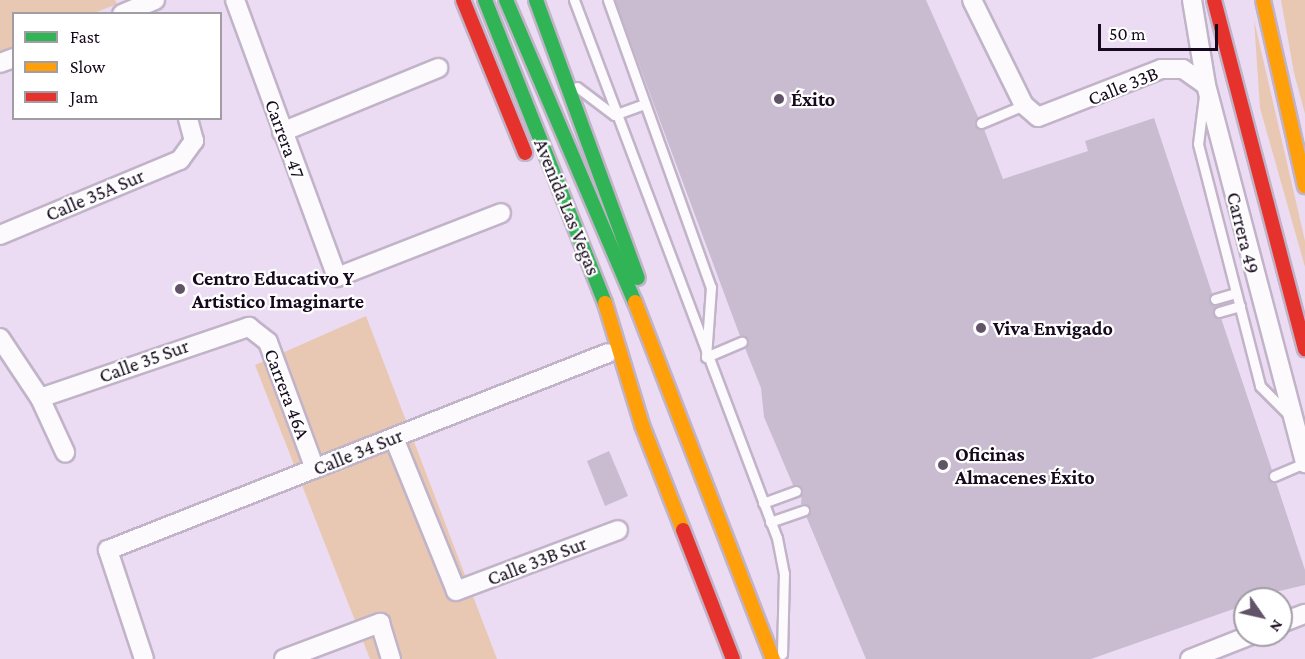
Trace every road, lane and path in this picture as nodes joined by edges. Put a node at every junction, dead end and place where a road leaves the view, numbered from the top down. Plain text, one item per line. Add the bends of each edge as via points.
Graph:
1 (235, 0) edge
2 (463, 0) edge
3 (485, 0) edge
4 (506, 0) edge
5 (536, 0) edge
6 (574, 0) edge
7 (608, 0) edge
8 (972, 0) edge
9 (1192, 0) edge
10 (1214, 0) edge
11 (1263, 0) edge
12 (145, 5) edge
13 (127, 12) edge
14 (1247, 60) dead end
15 (438, 68) dead end
16 (565, 79) junction
17 (1206, 85) junction
18 (645, 104) junction
19 (1031, 111) junction
20 (614, 115) junction
21 (189, 120) edge
22 (981, 123) dead end
23 (1246, 131) junction
24 (282, 132) junction
25 (530, 165) dead end
26 (1305, 186) edge
27 (501, 213) dead end
28 (0, 235) edge
29 (1236, 293) junction
30 (1215, 299) dead end
31 (1240, 306) junction
32 (1219, 312) dead end
33 (595, 326) dead end
34 (249, 327) joint
35 (0, 338) edge
36 (742, 342) dead end
37 (1305, 349) edge
38 (608, 353) junction
39 (706, 357) junction
40 (664, 373) junction
41 (40, 398) junction
42 (1290, 416) junction
43 (642, 425) junction
44 (394, 438) junction
45 (65, 452) dead end
46 (1305, 463) edge
47 (315, 469) junction
48 (1274, 476) dead end
49 (796, 491) dead end
50 (763, 503) junction
51 (804, 510) dead end
52 (770, 522) junction
53 (618, 530) dead end
54 (1233, 642) edge
55 (144, 659) edge
56 (284, 659) edge
57 (391, 659) edge
58 (733, 659) edge
59 (773, 659) edge
60 (782, 659) edge
61 (1190, 659) edge

1 - 24 street, Carrera 47
2 - 25 main road, Avenida Las Vegas
3 - 43 main road, Avenida Las Vegas via 604,300
4 - 40 main road, Avenida Las Vegas
5 - 16 main road, Avenida Las Vegas
6 - 20 lane
7 - 18 lane
8 - 19 street
9 - 17 street, Carrera 49
10 - 23 main road
11 - 26 main road
12 - 13 street
14 - 23 main road
15 - 24 street
16 - 20 lane
16 - 40 main road, Avenida Las Vegas via 630,252
17 - 19 street, Calle 33B via 1183,69 1161,69
17 - 29 lane via 1198,144
17 - 42 street, Carrera 49
18 - 20 lane
18 - 39 lane via 711,287
19 - 22 lane
20 - 39 lane
21 - 28 street, Calle 35A Sur via 194,141 189,152
23 - 37 main road
24 - 27 street, Carrera 47 via 337,277
29 - 30 lane
29 - 31 lane
31 - 32 lane
31 - 42 lane via 1260,386
33 - 38 main road, Avenida Las Vegas
34 - 41 street, Calle 35 Sur
34 - 47 street, Carrera 46A via 268,342
35 - 41 street
36 - 39 lane
38 - 43 main road, Avenida Las Vegas
38 - 44 street, Calle 34 Sur
39 - 50 lane
40 - 59 main road, Avenida Las Vegas
41 - 45 street
42 - 46 street, Carrera 49
43 - 58 main road, Avenida Las Vegas
44 - 47 street, Calle 34 Sur
44 - 53 street, Calle 33B Sur via 456,591
46 - 48 lane
47 - 55 street, Calle 34 Sur via 108,550
49 - 50 lane
50 - 52 lane
51 - 52 lane
52 - 60 lane via 784,573
54 - 61 street
56 - 57 street via 380,623

